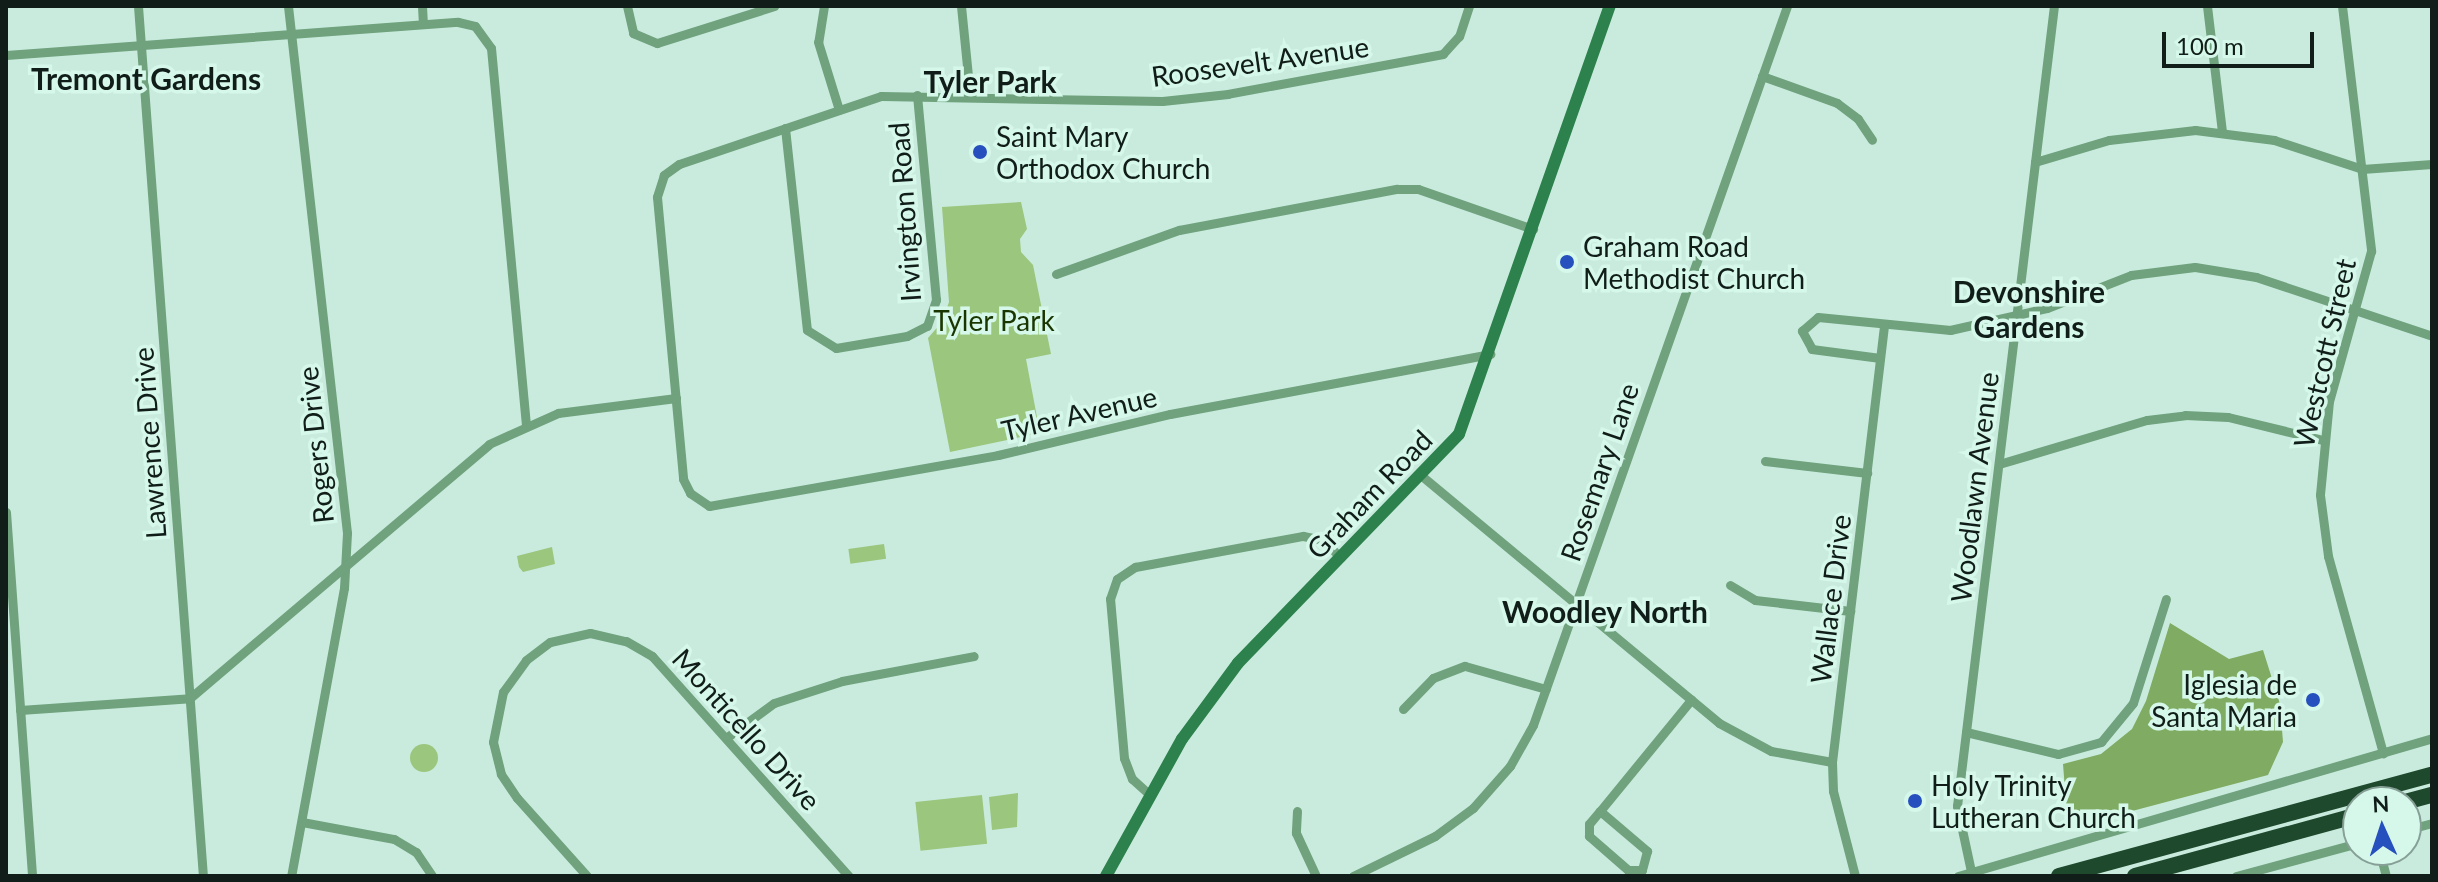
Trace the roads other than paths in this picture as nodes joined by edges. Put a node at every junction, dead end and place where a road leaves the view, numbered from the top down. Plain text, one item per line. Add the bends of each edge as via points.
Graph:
1 (138, 6) edge
2 (288, 6) edge
3 (422, 6) edge
4 (627, 6) edge
5 (774, 6) edge
6 (824, 6) edge
7 (961, 6) edge
8 (1469, 6) edge
9 (1610, 6) edge
10 (1787, 6) edge
11 (2054, 6) edge
12 (2207, 6) edge
13 (2342, 6) edge
14 (423, 24) junction
15 (291, 35) junction
16 (141, 46) junction
17 (6, 55) edge
18 (1762, 76) junction
19 (917, 95) junction
20 (970, 96) junction
21 (839, 110) junction
22 (785, 128) junction
23 (2222, 132) junction
24 (1872, 140) dead end
25 (2035, 162) junction
26 (2432, 164) edge
27 (2362, 169) junction
28 (1533, 229) junction
29 (1056, 274) dead end
30 (2357, 311) junction
31 (2016, 315) junction
32 (1884, 326) junction
33 (2432, 336) edge
34 (1490, 354) junction
35 (1880, 358) junction
36 (676, 398) junction
37 (526, 424) junction
38 (2322, 440) junction
39 (1765, 461) dead end
40 (1999, 464) junction
41 (1867, 473) junction
42 (1423, 477) junction
43 (6, 512) edge
44 (1341, 558) junction
45 (346, 565) junction
46 (1108, 572) dead end
47 (1117, 579) junction
48 (1730, 585) dead end
49 (2166, 599) dead end
50 (1576, 605) junction
51 (1850, 611) junction
52 (974, 656) dead end
53 (1546, 689) junction
54 (190, 698) junction
55 (1691, 700) junction
56 (1403, 709) dead end
57 (20, 710) junction
58 (1966, 732) junction
59 (726, 738) junction
60 (2432, 738) edge
61 (2383, 753) junction
62 (1832, 762) junction
63 (2432, 775) edge
64 (1150, 795) junction
65 (1297, 811) dead end
66 (1600, 811) junction
67 (2342, 819) edge
68 (302, 822) junction
69 (2342, 847) edge
70 (2098, 871) edge
71 (1971, 874) edge
72 (32, 876) edge
73 (203, 876) edge
74 (291, 876) edge
75 (432, 876) edge
76 (587, 876) edge
77 (849, 876) edge
78 (1106, 876) edge
79 (1316, 876) edge
80 (1353, 876) edge
81 (1855, 876) edge
82 (1958, 876) edge
83 (2059, 876) edge
84 (2135, 876) edge
85 (2236, 876) edge

1 - 16 street, Lawrence Drive
2 - 15 street, Rogers Drive
3 - 14 street
4 - 5 street via 633,33 657,43
6 - 21 street via 820,54
7 - 20 street
8 - 20 street, Roosevelt Avenue via 1459,36 1443,54 1228,94 1162,101
9 - 28 street, Graham Road
10 - 18 street, Rosemary Lane
11 - 25 street, Woodlawn Avenue
12 - 23 street
13 - 27 street, Westcott Street
14 - 15 street
14 - 37 street via 465,22 482,32 491,48
15 - 16 street
15 - 45 street, Rogers Drive
16 - 17 street
16 - 54 street, Lawrence Drive
18 - 24 street via 1837,103 1858,119
18 - 50 street, Rosemary Lane
19 - 20 street, Roosevelt Avenue
19 - 21 street, Roosevelt Avenue via 881,96
19 - 22 street, Irvington Road via 936,300 927,326 907,336 836,348 807,330
21 - 22 street, Roosevelt Avenue
22 - 36 street, Roosevelt Avenue via 679,164 661,180 657,197
23 - 25 street via 2138,134
23 - 27 street via 2274,140
25 - 31 street, Woodlawn Avenue
26 - 27 street
27 - 30 street, Westcott Street via 2371,251
28 - 29 street via 1418,189 1397,189 1179,230
28 - 34 street, Graham Road
30 - 31 street via 2256,277 2195,267 2131,275
30 - 33 street
30 - 38 street, Westcott Street
31 - 32 street via 1950,330
31 - 40 street, Woodlawn Avenue
32 - 35 street, Wallace Drive
32 - 35 street via 1818,317 1802,331 1812,349
34 - 36 street, Tyler Avenue via 731,505 709,506 686,487
34 - 42 street, Graham Road via 1459,434
35 - 41 street, Wallace Drive
36 - 37 street via 582,407
37 - 45 street via 467,458
38 - 40 street via 2228,417 2185,415 2147,420
38 - 61 street, Westcott Street via 2320,495 2328,556
39 - 41 street
40 - 58 street, Woodlawn Avenue
41 - 51 street, Wallace Drive
42 - 44 street, Graham Road
42 - 50 street
43 - 57 street
44 - 47 street via 1323,540 1303,536 1135,567
44 - 64 street, Graham Road via 1238,663 1182,739
45 - 54 street
45 - 68 street, Rogers Drive
46 - 47 street
47 - 64 street via 1110,599 1124,758 1132,779
48 - 51 street via 1755,600
49 - 58 street via 2133,703 2101,742 2058,754
50 - 53 street, Rosemary Lane
50 - 55 street
51 - 62 street, Wallace Drive
52 - 59 street via 842,681 774,703
53 - 56 street via 1465,666 1433,678
53 - 80 street, Rosemary Lane via 1515,758 1473,808 1435,836
54 - 57 street
54 - 73 street, Lawrence Drive
55 - 62 street via 1747,741 1796,758
55 - 66 street
57 - 72 street
58 - 71 street, Woodlawn Avenue via 1957,815
59 - 76 street, Monticello Drive via 652,656 626,641 590,633 550,642 526,660 503,692 494,717 493,742 501,774
59 - 77 street, Monticello Drive
60 - 61 street
61 - 71 street
62 - 81 street, Wallace Drive via 1833,791
63 - 70 highway
64 - 78 street, Graham Road
65 - 79 street via 1296,833
66 - 66 street via 1647,851 1642,870 1628,870 1593,841 1588,829
67 - 84 highway
68 - 74 street, Rogers Drive
68 - 75 street via 394,839 416,852
69 - 85 street
70 - 83 highway
71 - 82 street

